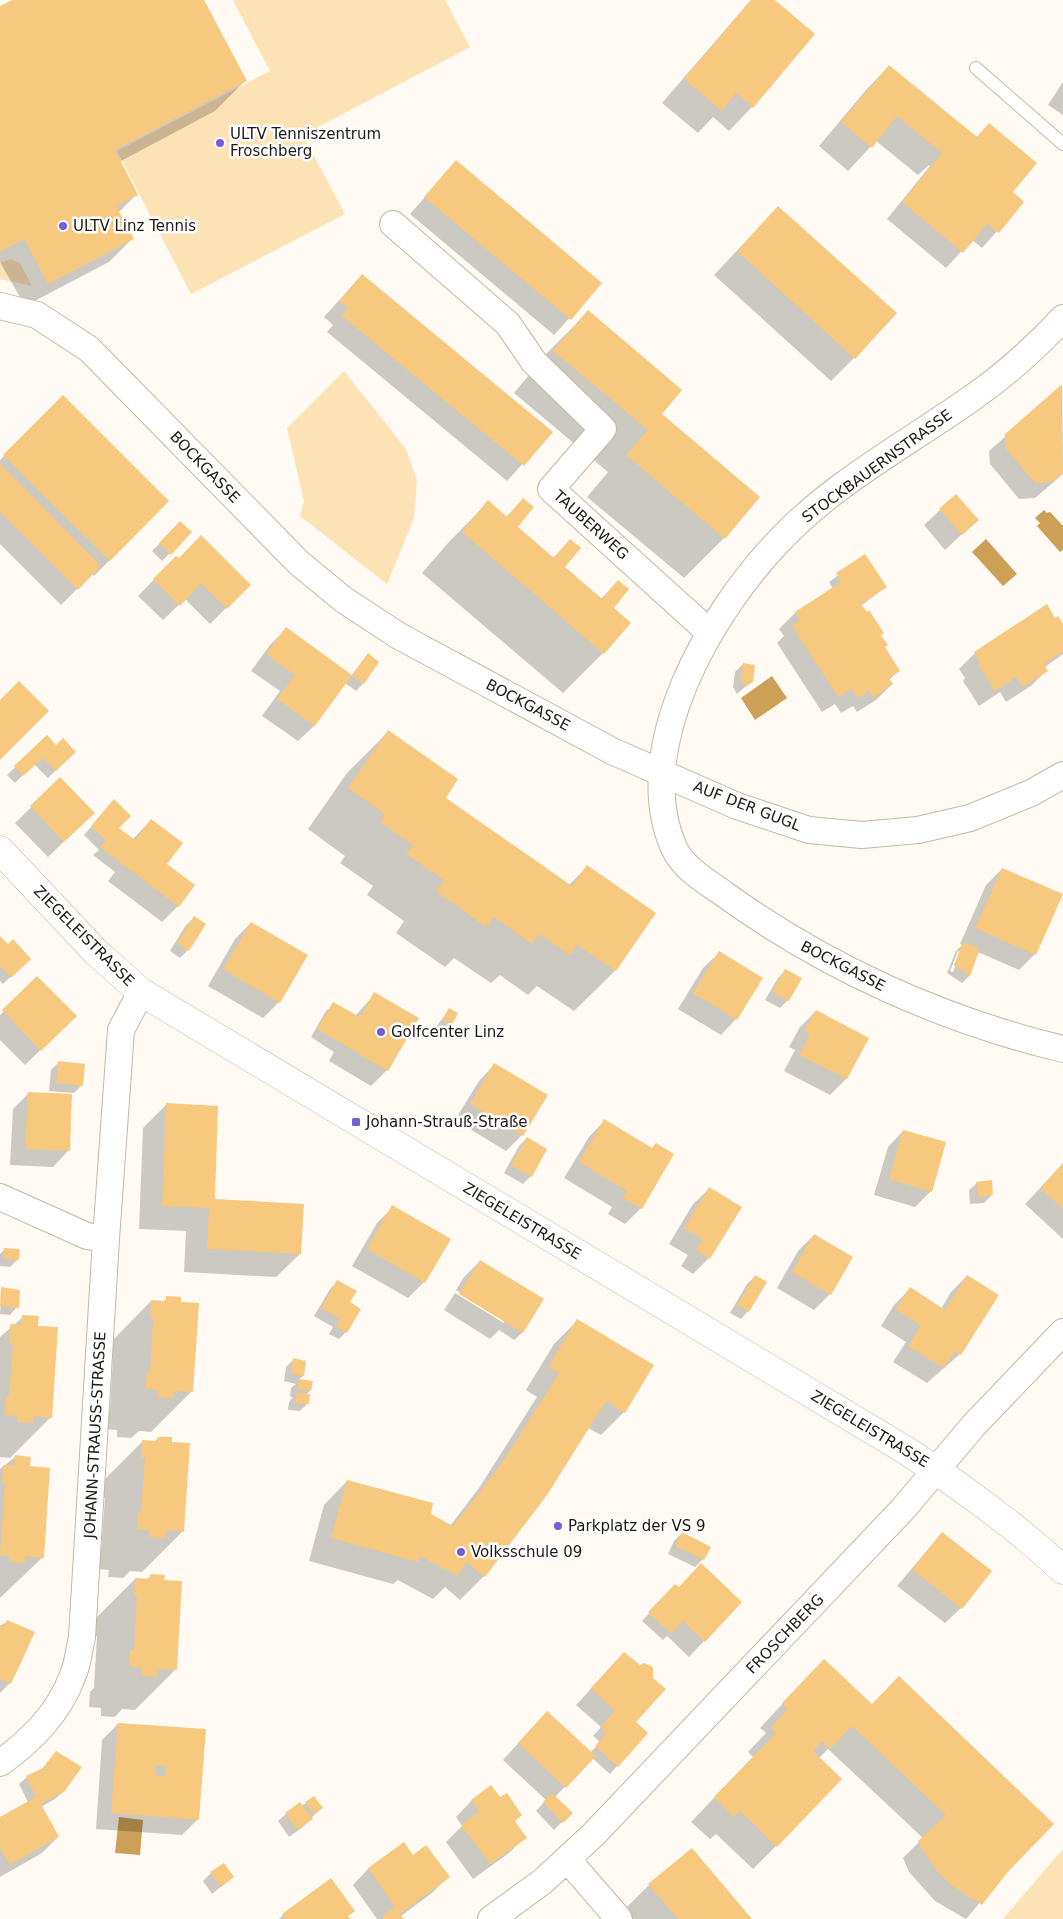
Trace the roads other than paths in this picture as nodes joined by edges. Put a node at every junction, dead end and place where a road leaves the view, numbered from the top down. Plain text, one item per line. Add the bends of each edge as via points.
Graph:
1 (976, 68) dead end
2 (1063, 144) edge
3 (393, 224) dead end
4 (0, 306) edge
5 (1063, 318) edge
6 (710, 632) junction
7 (661, 772) junction
8 (1063, 775) edge
9 (0, 850) edge
10 (141, 992) junction
11 (1063, 1049) edge
12 (0, 1197) edge
13 (106, 1239) junction
14 (1063, 1332) edge
15 (936, 1470) junction
16 (1063, 1570) edge
17 (0, 1763) edge
18 (568, 1859) junction
19 (491, 1919) edge
20 (620, 1919) edge

1 - 2 lane
3 - 6 street, TAUBERWEG via 508,324 534,362 603,429 550,489
4 - 7 street, BOCKGASSE via 37,315 89,349 299,564 344,600 399,636 612,750
5 - 6 street, STOCKBAUERNSTRASSE via 1016,364 814,508 777,542
6 - 7 street, STOCKBAUERNSTRASSE via 687,675 672,716
7 - 8 street, AUF DER GUGL via 737,806 810,830 862,835 918,830 970,818 1031,793
7 - 11 street, BOCKGASSE via 662,805 675,851 693,871 746,910 807,949 866,979 1012,1037
9 - 10 street, ZIEGELEISTRASSE via 96,952
10 - 13 street, JOHANN-STRAUSS-STRASSE via 121,1030
10 - 15 street, ZIEGELEISTRASSE
12 - 13 street via 87,1236
13 - 17 street, JOHANN-STRAUSS-STRASSE via 82,1637 74,1674 59,1706 39,1731
14 - 15 street, FROSCHBERG via 974,1425
15 - 16 street, ZIEGELEISTRASSE via 1011,1524
15 - 18 street, FROSCHBERG via 904,1509
18 - 19 street, FROSCHBERG
18 - 20 street

